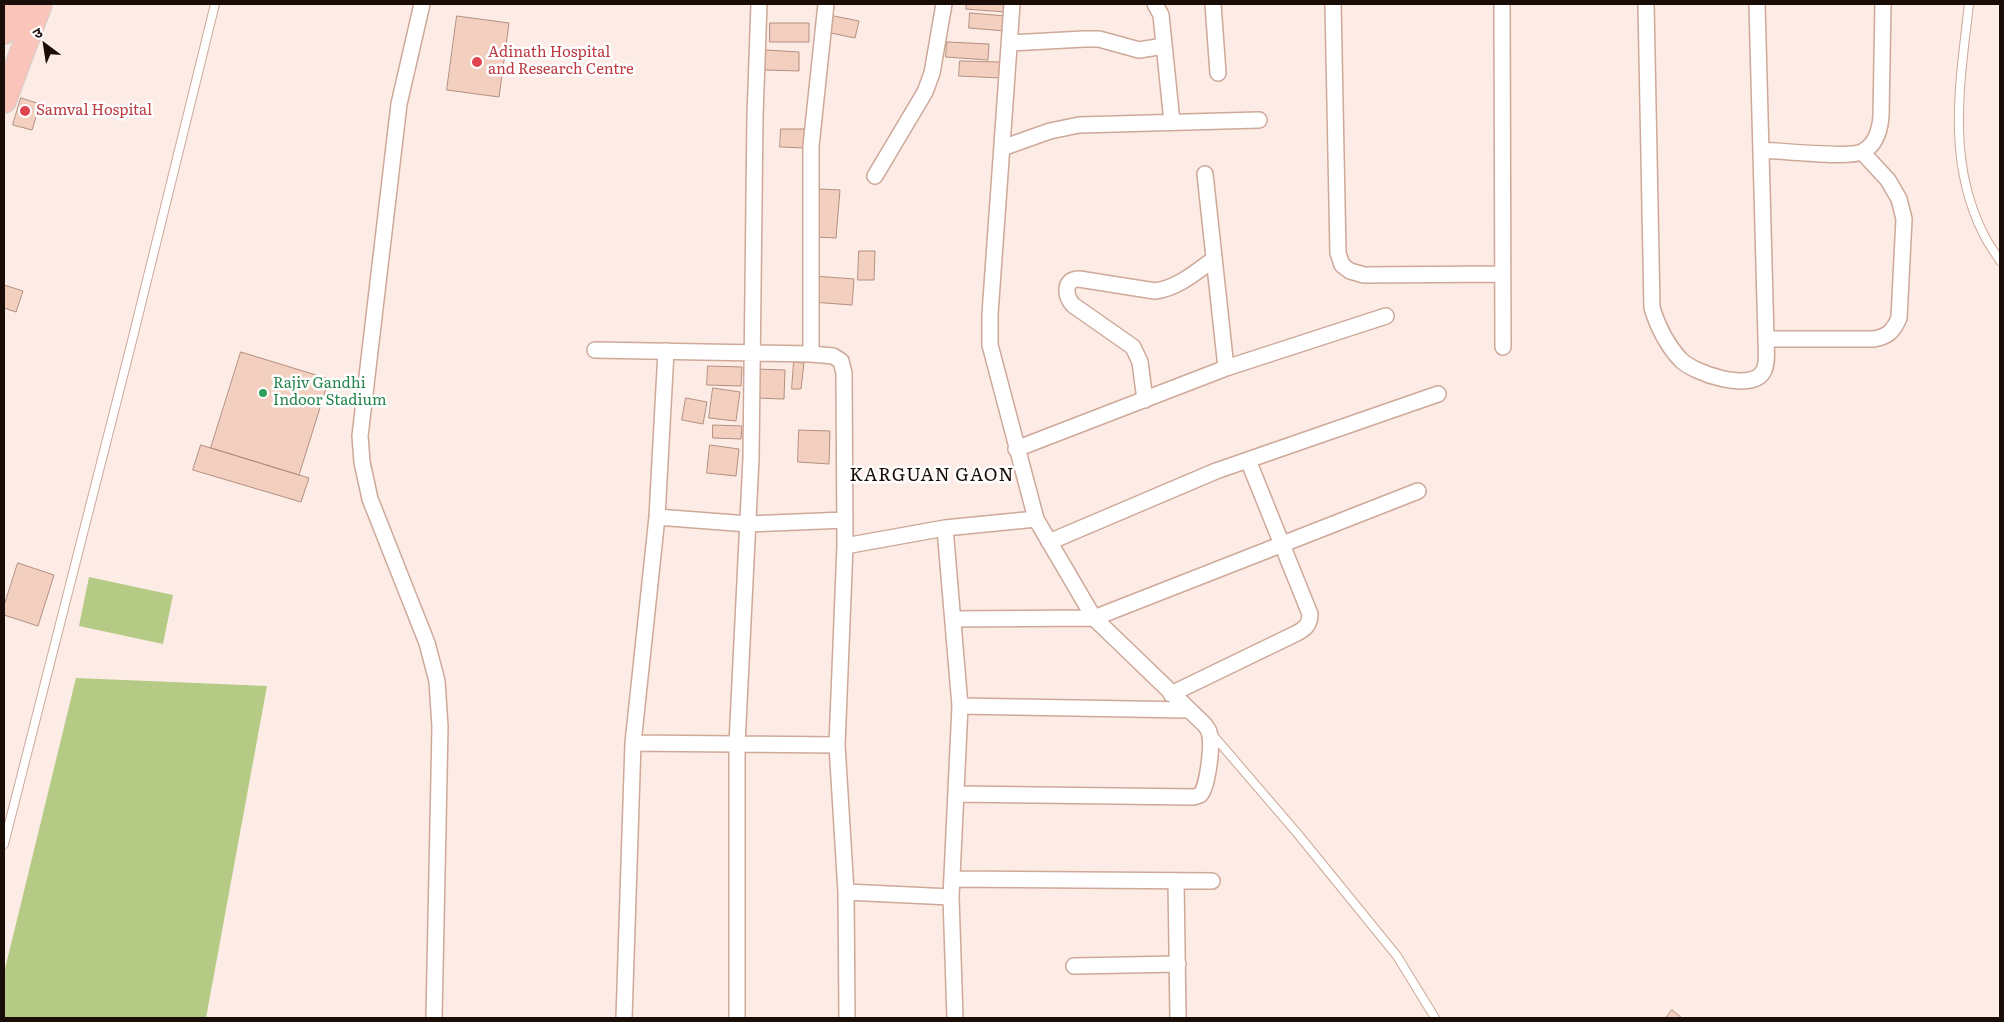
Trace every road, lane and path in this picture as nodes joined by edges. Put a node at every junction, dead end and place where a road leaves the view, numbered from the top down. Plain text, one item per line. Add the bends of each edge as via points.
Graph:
1 (14, 4) edge
2 (40, 4) edge
3 (215, 4) edge
4 (422, 4) edge
5 (759, 4) edge
6 (826, 4) edge
7 (944, 4) edge
8 (1012, 4) edge
9 (1155, 4) edge
10 (1214, 4) edge
11 (1333, 4) edge
12 (1502, 4) edge
13 (1646, 4) edge
14 (1756, 4) edge
15 (1883, 4) edge
16 (1969, 4) edge
17 (4, 32) edge
18 (1010, 43) junction
19 (1164, 46) junction
20 (1218, 73) dead end
21 (4, 101) edge
22 (1259, 120) dead end
23 (1172, 122) junction
24 (1002, 148) junction
25 (1762, 150) junction
26 (1862, 152) junction
27 (1205, 174) dead end
28 (875, 176) dead end
29 (1214, 259) junction
30 (2000, 261) edge
31 (1502, 274) junction
32 (1386, 316) dead end
33 (1766, 339) junction
34 (1503, 347) dead end
35 (595, 350) dead end
36 (666, 351) junction
37 (753, 352) junction
38 (811, 354) junction
39 (1226, 368) junction
40 (1438, 394) dead end
41 (1145, 400) junction
42 (1016, 449) junction
43 (1248, 460) junction
44 (1418, 492) dead end
45 (657, 517) junction
46 (1036, 519) junction
47 (845, 520) junction
48 (748, 524) junction
49 (945, 528) junction
50 (1049, 542) junction
51 (1283, 544) junction
52 (845, 546) junction
53 (1094, 618) junction
54 (953, 619) junction
55 (1171, 694) junction
56 (960, 706) junction
57 (1188, 710) junction
58 (1209, 731) junction
59 (632, 743) junction
60 (737, 744) junction
61 (837, 745) junction
62 (956, 794) junction
63 (4, 844) edge
64 (953, 878) junction
65 (1176, 881) junction
66 (1212, 881) dead end
67 (846, 892) junction
68 (951, 897) junction
69 (1178, 964) junction
70 (1074, 966) dead end
71 (434, 1018) edge
72 (624, 1018) edge
73 (737, 1018) edge
74 (847, 1018) edge
75 (955, 1018) edge
76 (1178, 1018) edge
77 (1435, 1018) edge

1 - 17 main road
2 - 21 main road
3 - 63 lane
4 - 71 street via 399,104 360,436 370,499 427,643 437,682 440,728
5 - 37 street
6 - 38 street via 810,146
7 - 28 street via 932,73 925,92
8 - 18 street
9 - 19 street via 1161,15
10 - 20 street
11 - 31 street via 1338,253 1342,265 1364,275
12 - 31 street
13 - 33 street via 1652,308 1657,325 1681,360 1699,372 1742,381 1760,377 1765,370
14 - 25 street
15 - 26 street via 1879,133
16 - 30 lane via 1958,100 1961,168 1967,194 1984,235
18 - 19 street via 1099,39 1139,50
18 - 24 street
19 - 23 street
22 - 23 street
23 - 24 street via 1079,125 1050,131
24 - 42 street via 990,345
25 - 26 street
25 - 33 street
26 - 33 street via 1888,180 1899,199 1904,219 1899,318 1895,329 1886,337 1873,339
27 - 29 street
29 - 39 street
29 - 41 street via 1164,290 1079,279 1069,282 1066,291 1073,305 1133,347 1140,362
31 - 34 street
32 - 39 street
35 - 36 street
36 - 37 street
36 - 45 street
37 - 38 street
37 - 48 street
38 - 47 street via 833,356 841,361 844,373
39 - 41 street
40 - 43 street
41 - 42 street
42 - 46 street
43 - 50 street
43 - 51 street
44 - 51 street
45 - 48 street
45 - 59 street
46 - 49 street
46 - 50 street
47 - 48 street
47 - 52 street
48 - 60 street
49 - 52 street
49 - 54 street
50 - 53 street
51 - 53 street
51 - 55 street via 1310,614 1310,622 1304,630
52 - 61 street
53 - 54 street
53 - 55 street
54 - 56 street
55 - 57 street
56 - 57 street
56 - 62 street
57 - 58 street
58 - 62 street via 1206,785 1200,795
58 - 77 lane via 1397,956
59 - 60 street
59 - 72 street
60 - 61 street
60 - 73 street
61 - 67 street
62 - 64 street
64 - 65 street
64 - 68 street
65 - 66 street
65 - 69 street
67 - 68 street
67 - 74 street
68 - 75 street
69 - 70 street
69 - 76 street

